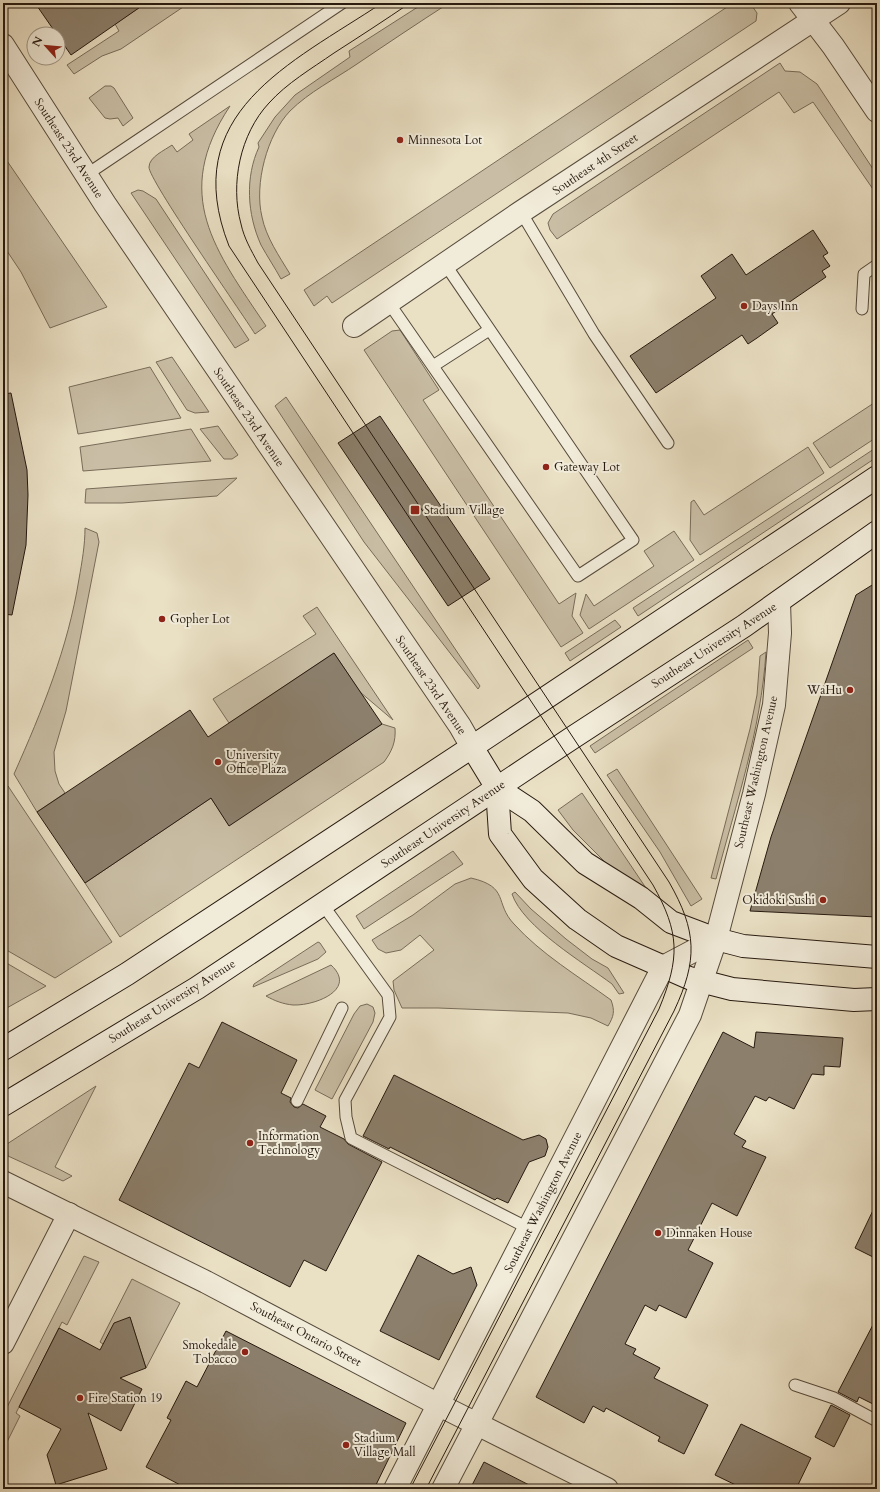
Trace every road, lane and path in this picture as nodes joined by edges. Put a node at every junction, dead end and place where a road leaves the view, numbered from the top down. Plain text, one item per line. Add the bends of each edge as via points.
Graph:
1 (342, 3) edge
2 (839, 3) edge
3 (807, 11) edge
4 (3, 45) edge
5 (877, 111) edge
6 (86, 175) junction
7 (522, 212) junction
8 (445, 264) junction
9 (877, 265) edge
10 (388, 302) junction
11 (862, 310) dead end
12 (354, 326) dead end
13 (489, 330) junction
14 (433, 366) junction
15 (668, 442) dead end
16 (877, 477) edge
17 (877, 532) edge
18 (779, 602) junction
19 (472, 747) junction
20 (497, 788) junction
21 (323, 905) junction
22 (716, 940) junction
23 (877, 957) edge
24 (663, 968) junction
25 (702, 981) junction
26 (877, 999) edge
27 (342, 1008) dead end
28 (3, 1049) edge
29 (297, 1101) dead end
30 (3, 1105) edge
31 (3, 1182) edge
32 (69, 1214) junction
33 (530, 1229) junction
34 (3, 1342) edge
35 (795, 1385) dead end
36 (439, 1405) junction
37 (877, 1420) edge
38 (477, 1424) junction
39 (395, 1489) edge
40 (443, 1489) edge
41 (607, 1489) edge

1 - 6 lane
2 - 3 street, Southeast 4th Street
3 - 5 street
3 - 7 street, Southeast 4th Street
4 - 6 street, Southeast 23rd Avenue
6 - 19 street, Southeast 23rd Avenue
7 - 8 street, Southeast 4th Street
7 - 15 lane via 594,334
8 - 10 street, Southeast 4th Street
8 - 13 lane
9 - 11 lane via 864,274
10 - 12 street, Southeast 4th Street
10 - 14 lane
13 - 14 lane
13 - 14 lane via 633,540 578,576
16 - 19 street
17 - 18 street, Southeast University Avenue
18 - 20 street, Southeast University Avenue
18 - 22 street, Southeast Washington Avenue via 780,633 774,705
19 - 20 street, Southeast 23rd Avenue
19 - 28 street via 127,974
20 - 21 street, Southeast University Avenue
20 - 22 street via 532,811 585,863 641,898 671,922
20 - 24 street via 500,834 533,879 577,919 616,946
21 - 30 street, Southeast University Avenue via 197,988
21 - 33 lane via 388,995 390,1016 345,1100 351,1138
22 - 23 street via 743,946
22 - 24 street
22 - 25 street, Southeast Washington Avenue
24 - 25 street
24 - 33 street, Southeast Washington Avenue
25 - 26 street via 732,989 854,1000
25 - 38 street, Southeast Washington Avenue via 690,1015
27 - 29 lane
31 - 32 street, Southeast Ontario Street
32 - 34 street
32 - 36 street, Southeast Ontario Street via 312,1336
33 - 36 street, Southeast Washington Avenue
35 - 37 lane via 834,1398
36 - 38 street, Southeast Ontario Street
36 - 39 street, Southeast Washington Avenue
38 - 40 street, Southeast Washington Avenue
38 - 41 street, Southeast Ontario Street

